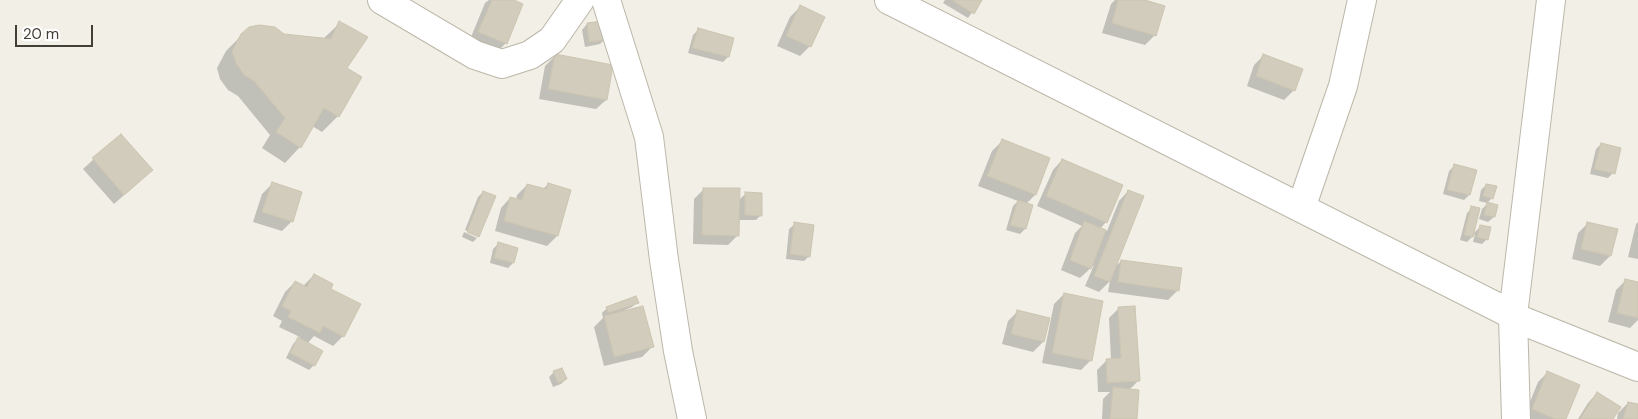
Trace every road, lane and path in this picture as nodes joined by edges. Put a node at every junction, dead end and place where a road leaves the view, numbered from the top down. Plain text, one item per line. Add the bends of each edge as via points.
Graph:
1 (382, 0) edge
2 (580, 0) edge
3 (606, 0) edge
4 (889, 0) edge
5 (1362, 0) edge
6 (1551, 0) edge
7 (1301, 208) junction
8 (1513, 316) junction
9 (1638, 367) edge
10 (692, 419) edge
11 (1516, 419) edge

1 - 2 street via 475,55 502,64 530,55 552,40
3 - 10 street via 649,137 665,269
4 - 7 street
5 - 7 street via 1343,86
6 - 8 street
7 - 8 street
8 - 9 street
8 - 11 street

